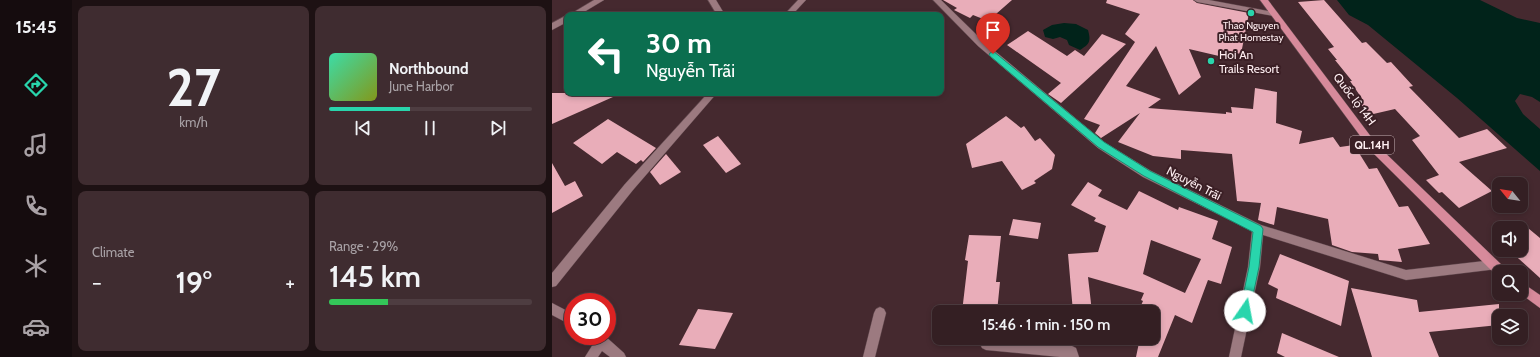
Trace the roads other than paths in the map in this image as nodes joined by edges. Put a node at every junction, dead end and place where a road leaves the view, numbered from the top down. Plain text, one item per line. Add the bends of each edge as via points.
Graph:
1 (600, 0) edge
2 (712, 0) edge
3 (802, 0) edge
4 (937, 0) edge
5 (1197, 0) edge
6 (1264, 0) edge
7 (578, 12) edge
8 (719, 12) edge
9 (791, 12) edge
10 (1274, 14) junction
11 (564, 20) edge
12 (552, 27) edge
13 (710, 96) edge
14 (1258, 229) junction
15 (1492, 265) edge
16 (1492, 266) edge
17 (552, 282) edge
18 (1528, 293) edge
19 (1540, 302) edge
20 (552, 309) edge
21 (880, 313) dead end
22 (564, 315) edge
23 (597, 345) edge
24 (607, 345) edge
25 (997, 345) edge
26 (591, 357) edge
27 (620, 357) edge
28 (869, 357) edge
29 (1073, 357) edge
30 (1235, 357) edge

1 - 7 street
2 - 8 street
3 - 9 street
4 - 14 street, Nguyễn Trãi via 981,44 1101,145 1147,174
5 - 10 lane
6 - 10 main road, Quốc lộ 14H / QL.14H
10 - 15 main road, Quốc lộ 14H / QL.14H via 1375,149
11 - 12 street
13 - 17 street via 629,187
14 - 16 street, Nguyễn Trãi via 1406,275
14 - 30 street via 1254,267
18 - 19 main road
20 - 22 street
21 - 28 street
23 - 26 street
24 - 27 street
25 - 29 street via 1072,352

